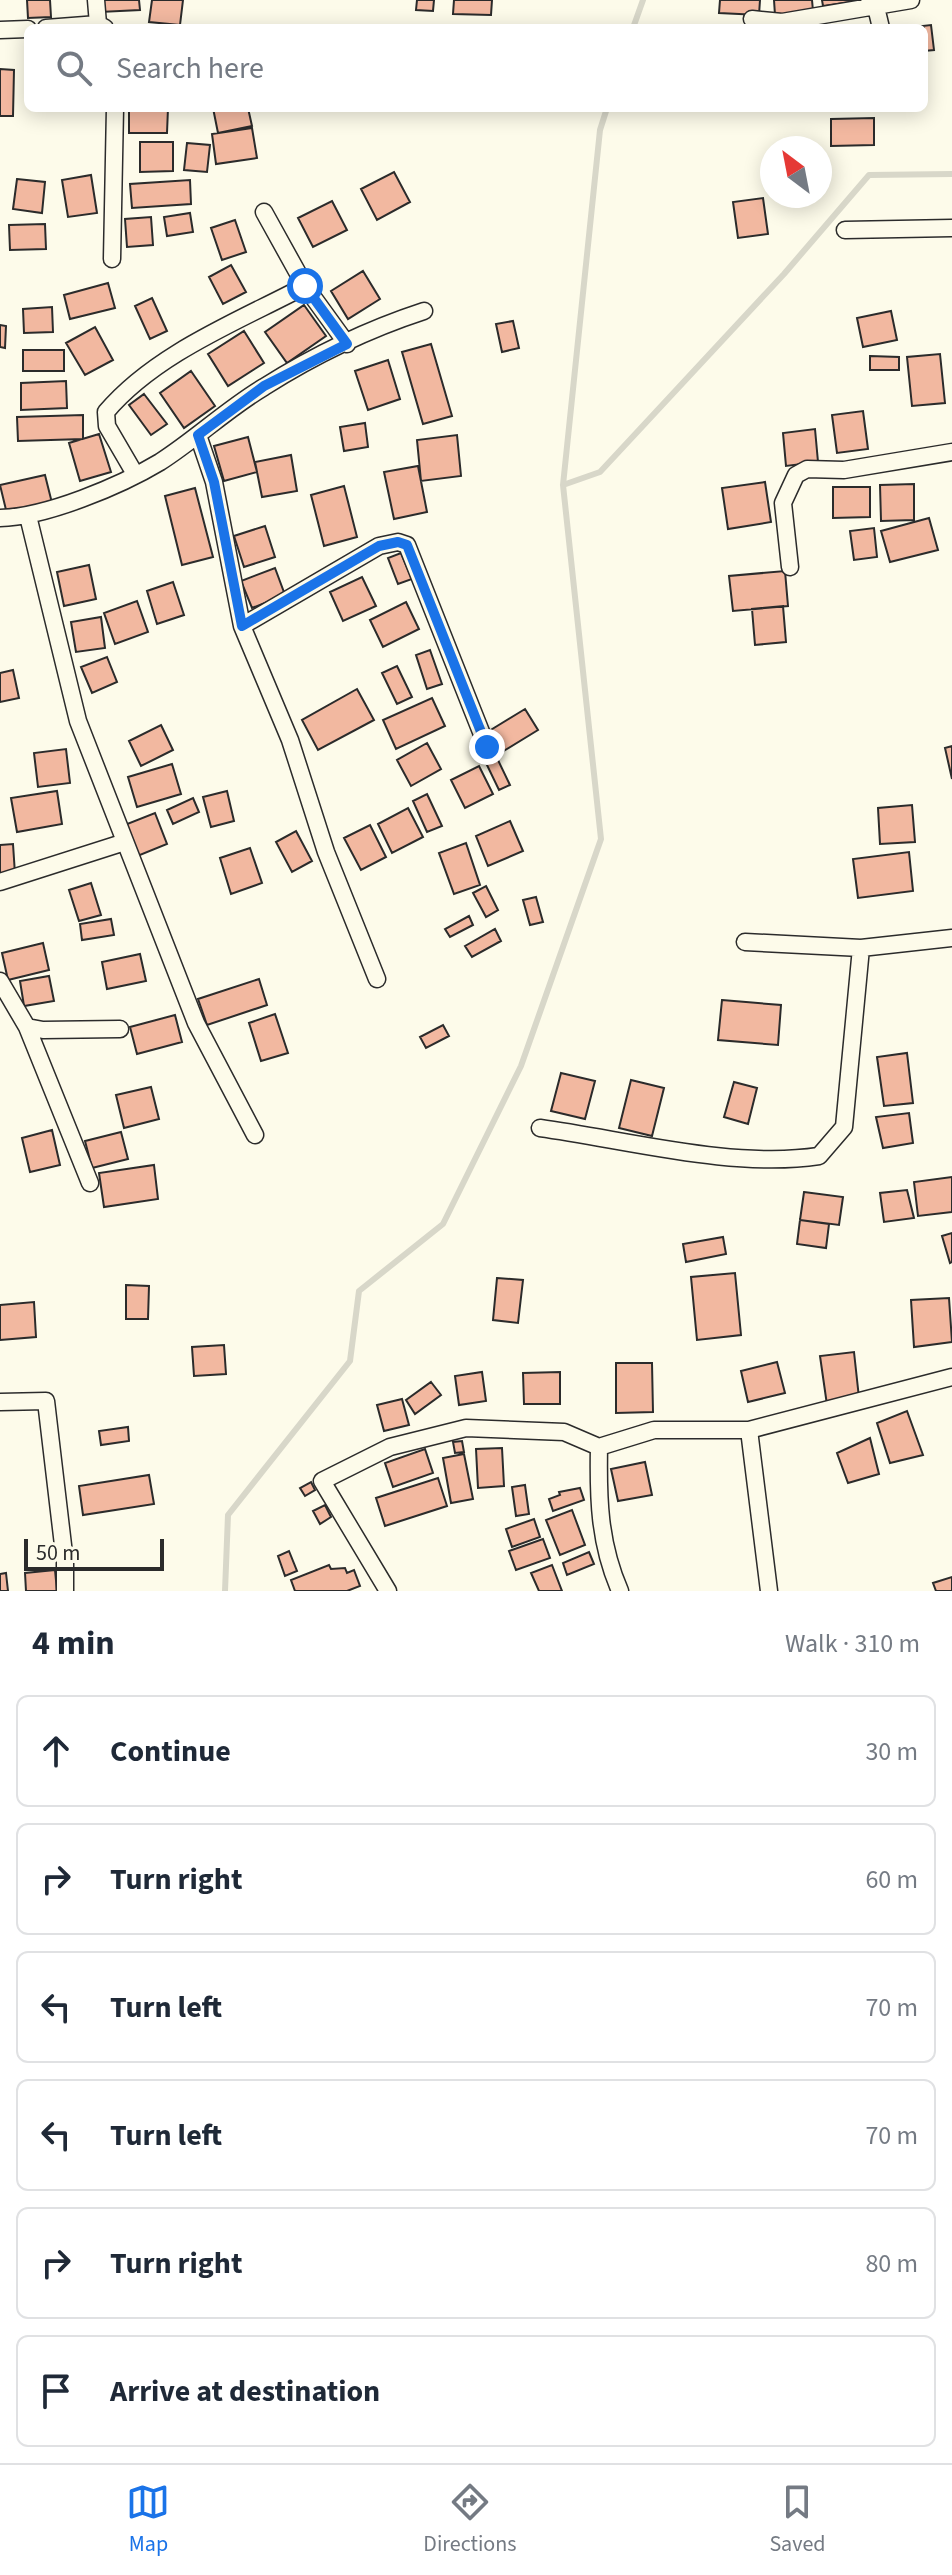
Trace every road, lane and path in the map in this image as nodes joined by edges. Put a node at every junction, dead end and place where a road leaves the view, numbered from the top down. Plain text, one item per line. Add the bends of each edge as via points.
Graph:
1 (96, 0) edge
2 (911, 0) edge
3 (868, 3) edge
4 (752, 19) dead end
5 (102, 24) edge
6 (879, 24) edge
7 (24, 29) edge
8 (0, 30) edge
9 (115, 112) edge
10 (264, 212) dead end
11 (952, 228) edge
12 (845, 230) dead end
13 (112, 259) dead end
14 (305, 286) junction
15 (424, 311) dead end
16 (347, 344) junction
17 (198, 435) junction
18 (952, 452) edge
19 (135, 474) junction
20 (28, 516) junction
21 (0, 518) edge
22 (790, 567) dead end
23 (242, 626) junction
24 (487, 747) dead end
25 (125, 842) junction
26 (0, 882) edge
27 (952, 938) edge
28 (745, 942) dead end
29 (861, 948) junction
30 (377, 979) dead end
31 (0, 981) edge
32 (27, 1027) junction
33 (120, 1029) dead end
34 (540, 1128) dead end
35 (255, 1135) dead end
36 (90, 1183) dead end
37 (952, 1377) edge
38 (0, 1402) edge
39 (749, 1430) junction
40 (599, 1447) junction
41 (65, 1591) edge
42 (388, 1591) edge
43 (620, 1591) edge
44 (769, 1591) edge

1 - 5 street
2 - 3 street
3 - 4 street via 782,22
3 - 6 street
7 - 8 street
9 - 13 street
10 - 14 street
11 - 12 street
14 - 16 street
14 - 19 street via 177,354 117,398 106,412 107,426
15 - 16 street via 381,325
16 - 17 street via 264,386
17 - 19 street
17 - 23 street via 214,482
18 - 22 street via 844,470 807,469 796,475 783,503
19 - 20 street
20 - 21 street
20 - 25 street via 78,721
23 - 24 street via 379,546 407,545
23 - 30 street via 290,740 326,852
25 - 26 street
25 - 35 street via 196,1023
27 - 29 street
28 - 29 street
29 - 34 street via 844,1127 819,1156 783,1161 707,1154
31 - 32 street
32 - 33 street
32 - 36 street
37 - 39 street
38 - 41 street via 46,1401
39 - 40 street via 654,1430
39 - 44 street
40 - 42 street via 564,1432 466,1428 390,1447 322,1481
40 - 43 street via 597,1512

